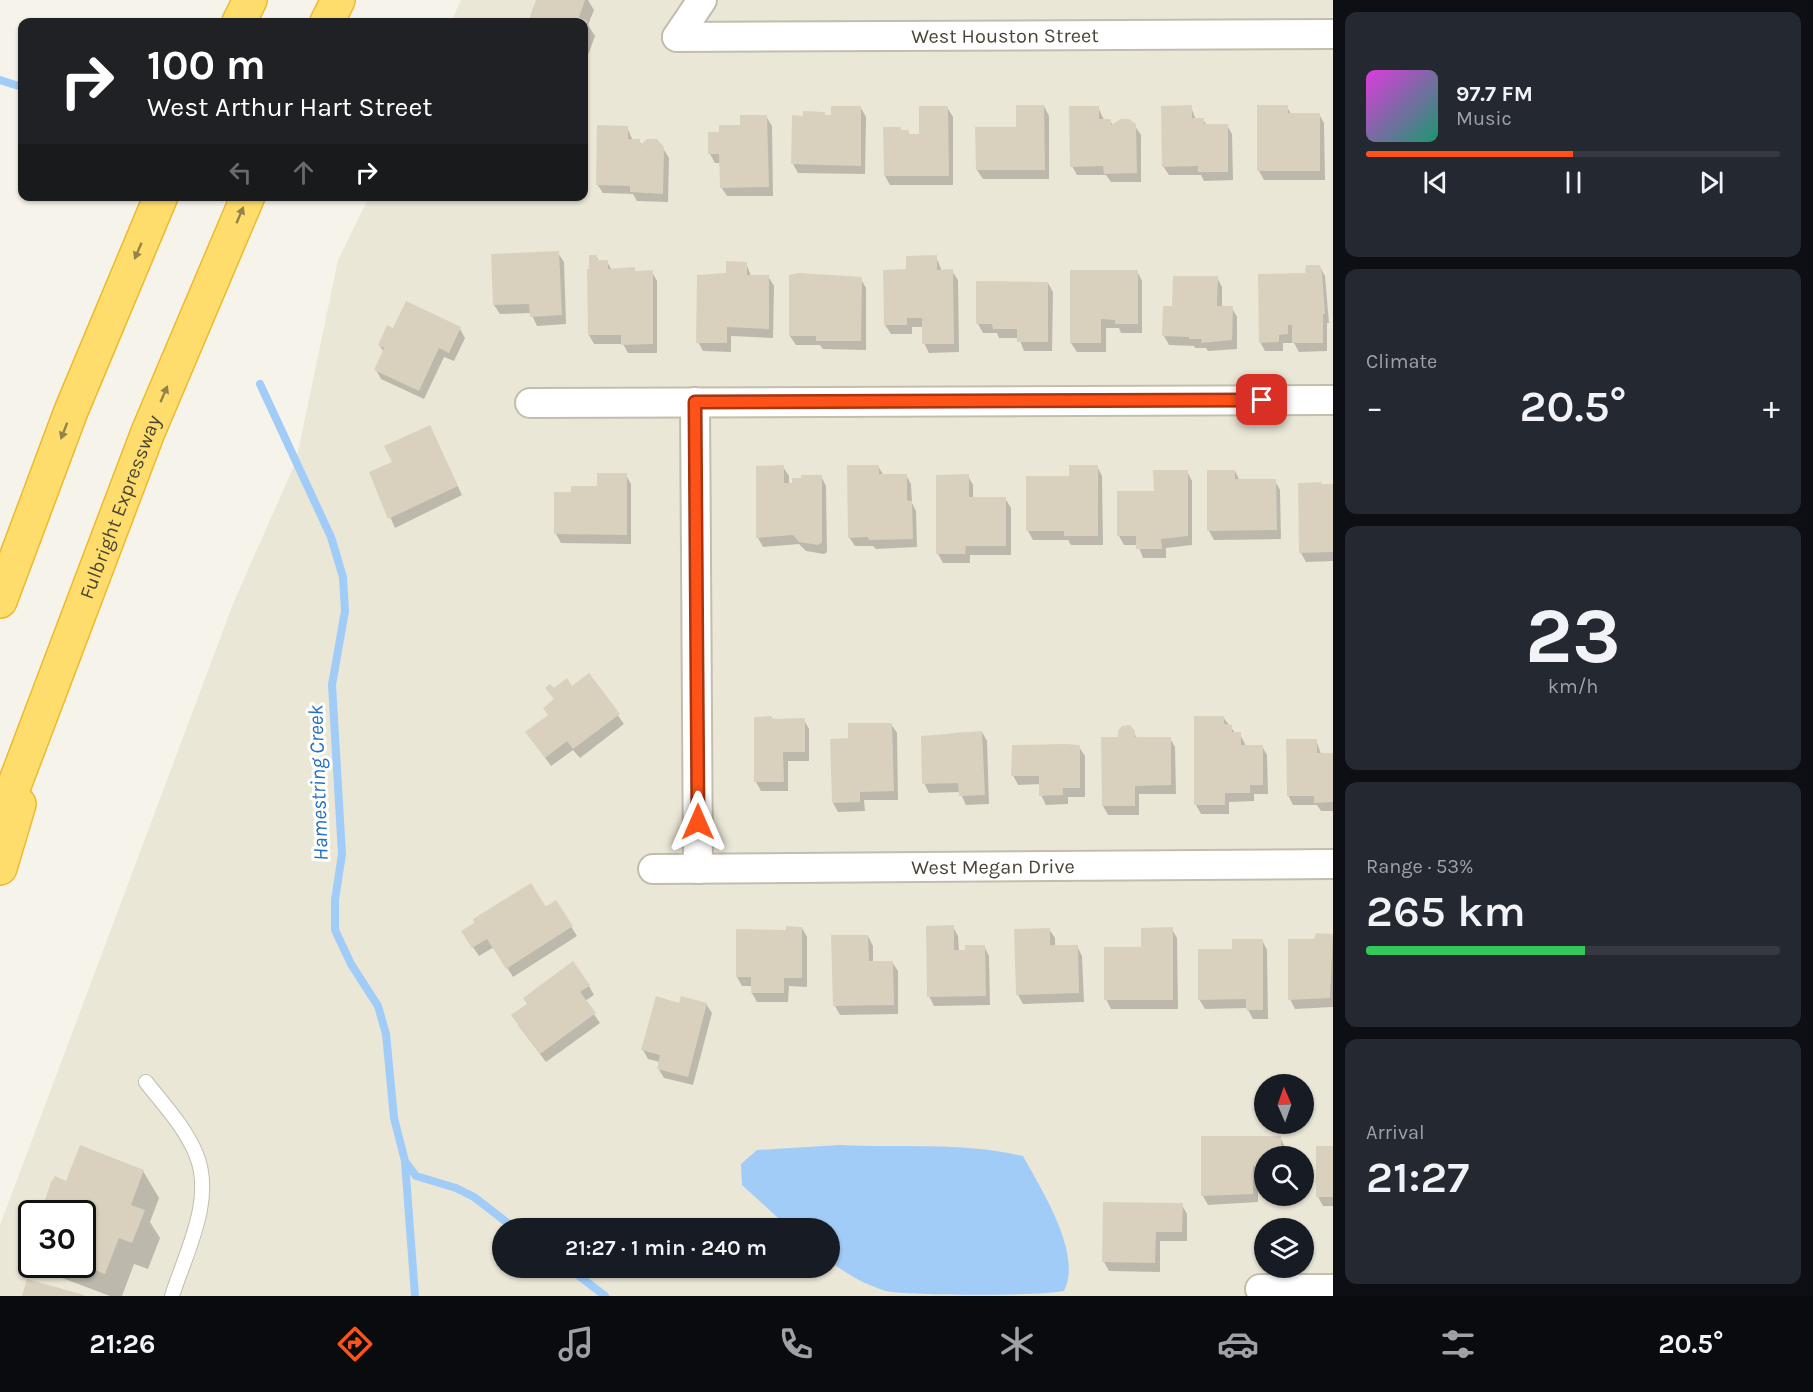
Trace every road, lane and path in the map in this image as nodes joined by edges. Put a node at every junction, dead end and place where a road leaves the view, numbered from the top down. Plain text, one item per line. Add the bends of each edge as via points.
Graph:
1 (250, 0) edge
2 (338, 0) edge
3 (702, 0) edge
4 (241, 18) edge
5 (329, 18) edge
6 (1333, 34) edge
7 (159, 201) edge
8 (246, 201) edge
9 (1333, 400) edge
10 (695, 402) junction
11 (530, 403) dead end
12 (0, 601) edge
13 (60, 664) junction
14 (0, 823) edge
15 (1333, 864) edge
16 (0, 868) edge
17 (698, 868) junction
18 (653, 869) dead end
19 (146, 1082) dead end
20 (1333, 1289) edge
21 (1260, 1290) dead end
22 (172, 1296) edge

1 - 4 highway
2 - 5 highway
3 - 6 street, West Houston Street via 677,37
7 -> 12 highway via 72,411
13 -> 8 highway, Fulbright Expressway via 148,432
9 - 10 street
10 - 11 street
10 - 17 street
13 - 14 highway, Fulbright Expressway
13 - 16 highway
15 - 17 street, West Megan Drive
17 - 18 street, West Megan Drive
19 - 22 lane via 196,1154 203,1181 201,1208
20 - 21 street

